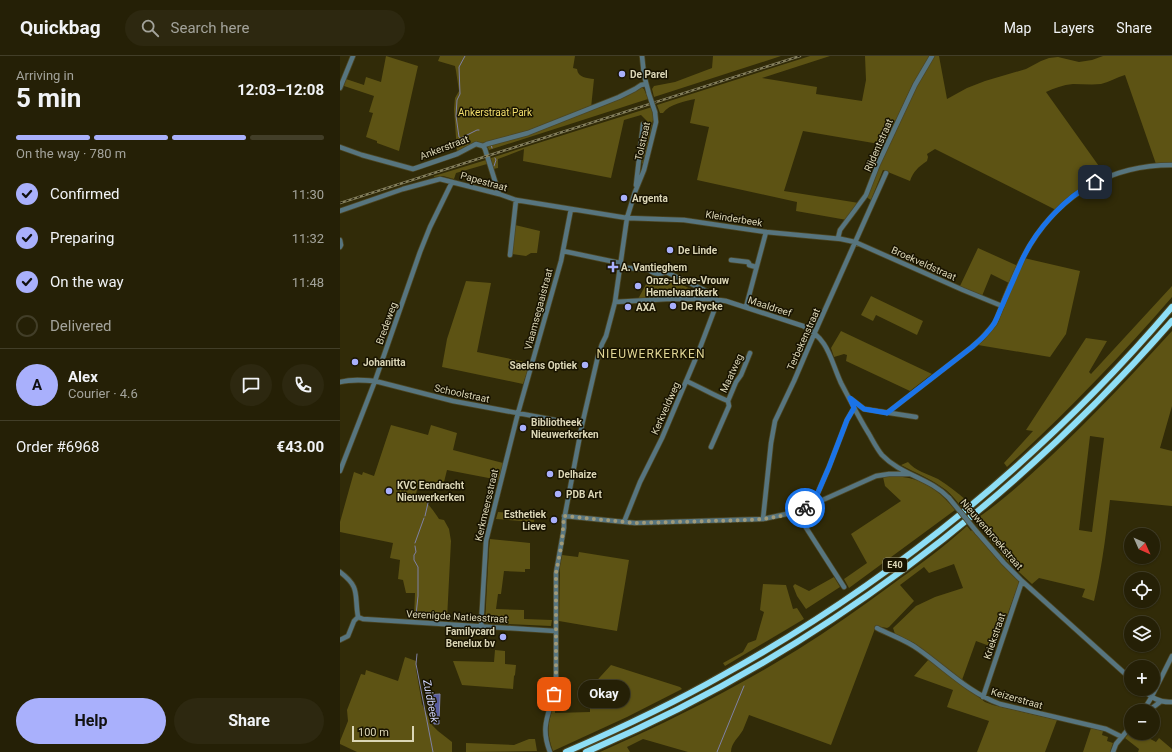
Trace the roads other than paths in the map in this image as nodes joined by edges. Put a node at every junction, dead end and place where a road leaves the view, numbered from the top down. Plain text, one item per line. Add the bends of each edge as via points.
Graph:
1 (353, 56) edge
2 (642, 56) edge
3 (932, 56) edge
4 (646, 84) junction
5 (340, 88) edge
6 (643, 124) dead end
7 (483, 146) junction
8 (340, 147) edge
9 (1172, 165) edge
10 (886, 173) dead end
11 (452, 182) junction
12 (635, 192) junction
13 (499, 194) junction
14 (516, 200) junction
15 (571, 209) junction
16 (340, 211) edge
17 (627, 218) junction
18 (766, 232) junction
19 (838, 238) junction
20 (340, 240) edge
21 (855, 242) junction
22 (340, 247) edge
23 (563, 251) junction
24 (510, 255) dead end
25 (731, 260) dead end
26 (620, 265) junction
27 (756, 267) junction
28 (717, 300) junction
29 (615, 302) junction
30 (1002, 306) junction
31 (746, 307) junction
32 (1172, 307) edge
33 (1172, 321) edge
34 (814, 332) junction
35 (750, 353) dead end
36 (375, 381) junction
37 (686, 381) junction
38 (340, 382) edge
39 (850, 398) junction
40 (728, 401) junction
41 (854, 408) junction
42 (518, 413) junction
43 (887, 413) junction
44 (916, 417) dead end
45 (582, 425) junction
46 (712, 447) dead end
47 (893, 464) junction
48 (340, 472) edge
49 (889, 474) junction
50 (910, 474) junction
51 (813, 504) junction
52 (796, 512) junction
53 (564, 516) junction
54 (763, 519) junction
55 (624, 522) junction
56 (340, 572) edge
57 (1022, 581) junction
58 (844, 587) dead end
59 (358, 617) junction
60 (481, 626) junction
61 (877, 628) dead end
62 (555, 630) junction
63 (340, 640) edge
64 (1172, 656) edge
65 (1124, 674) edge
66 (983, 697) junction
67 (1151, 698) junction
68 (1160, 702) junction
69 (1172, 702) edge
70 (1147, 704) edge
71 (1157, 704) edge
72 (1124, 735) edge
73 (1122, 737) junction
74 (550, 752) edge
75 (566, 752) edge
76 (586, 752) edge
77 (1113, 752) edge

1 - 5 street
2 - 4 street, Tolstraat
3 - 19 street, Rijdentstraat via 915,85 866,195 840,230
4 - 7 street via 528,133
4 - 12 street, Tolstraat, bridge via 656,122 650,150
6 - 12 street, Tolstraat
7 - 8 street, Ankerstraat via 476,144 457,154 413,169
7 - 13 street, Ankerstraat
9 - 30 street via 1150,166 1122,172 1095,182 1070,199 1049,220 1030,246
10 - 21 street, Terbekenstraat
11 - 13 street, Papestraat
11 - 16 street, Papestraat via 440,179
11 - 36 street, Bredeweg via 420,252
12 - 17 street, Tolstraat
13 - 14 street, Papestraat
14 - 15 street, Papestraat
14 - 24 street
15 - 17 street, Papestraat
15 - 23 street, Vlaamsegaaistraat
17 - 18 street, Kleinderbeek via 684,220
17 - 26 street, Tolstraat
18 - 19 street, Kleinderbeek
18 - 27 street
19 - 21 street, Broekveldstraat
20 - 22 street
21 - 30 street, Broekveldstraat
21 - 34 street, Terbekenstraat
23 - 26 street, Maaldreef
23 - 42 street, Vlaamsegaaistraat
25 - 27 street via 748,262 749,265
26 - 28 street, Maaldreef via 653,273 666,272 713,294
26 - 29 street, Tolstraat
27 - 31 street
28 - 29 street, Maaldreef
28 - 31 street, Maaldreef
28 - 37 street, Kerkveldweg
29 - 45 street, Tolstraat via 598,356
30 - 43 street via 995,323 982,338
31 - 34 street, Maaldreef
32 - 75 highway, E40 via 1106,380 1016,467 971,506 880,576 824,614 724,675 655,712
33 - 76 highway, E40 via 1116,383 1022,474 928,551 781,651 658,719
34 - 39 street, Maaldreef via 827,348
34 - 54 street, Terbekenstraat via 775,421
35 - 40 street, Maatweg
36 - 38 street, Schoolstraat
36 - 42 street, Schoolstraat via 453,401
36 - 48 street, Bredeweg
37 - 40 street, Maatweg
37 - 55 street, Kerkveldweg
39 - 41 street, Nieuwenbroekstraat
39 - 43 street, Maaldreef via 864,409
40 - 46 street, Maatweg via 729,406
41 - 47 street, Nieuwenbroekstraat via 881,454
41 - 51 street
42 - 45 street, Schoolstraat
42 - 60 street, Kerkmeersstraat via 486,541
43 - 44 street, Maaldreef
45 - 53 street, Tolstraat
47 - 49 street via 893,470
47 - 50 street, Nieuwenbroekstraat
49 - 50 street
49 - 51 street via 876,476
50 - 57 street, Nieuwenbroekstraat, bridge via 942,491
51 - 52 street
52 - 54 street
52 - 58 street
53 - 55 street
53 - 62 street, Tolstraat via 556,573
54 - 55 street
56 - 59 street via 354,585 358,600
57 - 65 street, Nieuwenbroekstraat
57 - 66 street, Kriekstraat
59 - 60 street, Verenigde Natiesstraat
59 - 63 street via 354,620 348,636
60 - 62 street, Verenigde Natiesstraat
61 - 66 street, Keizerstraat via 917,648
62 - 74 street, Tolstraat via 556,682 545,727
64 - 67 street
66 - 73 street, Keizerstraat via 1000,704 1106,729
67 - 68 street
67 - 70 street
68 - 69 street
68 - 71 street
72 - 73 street
73 - 77 street

